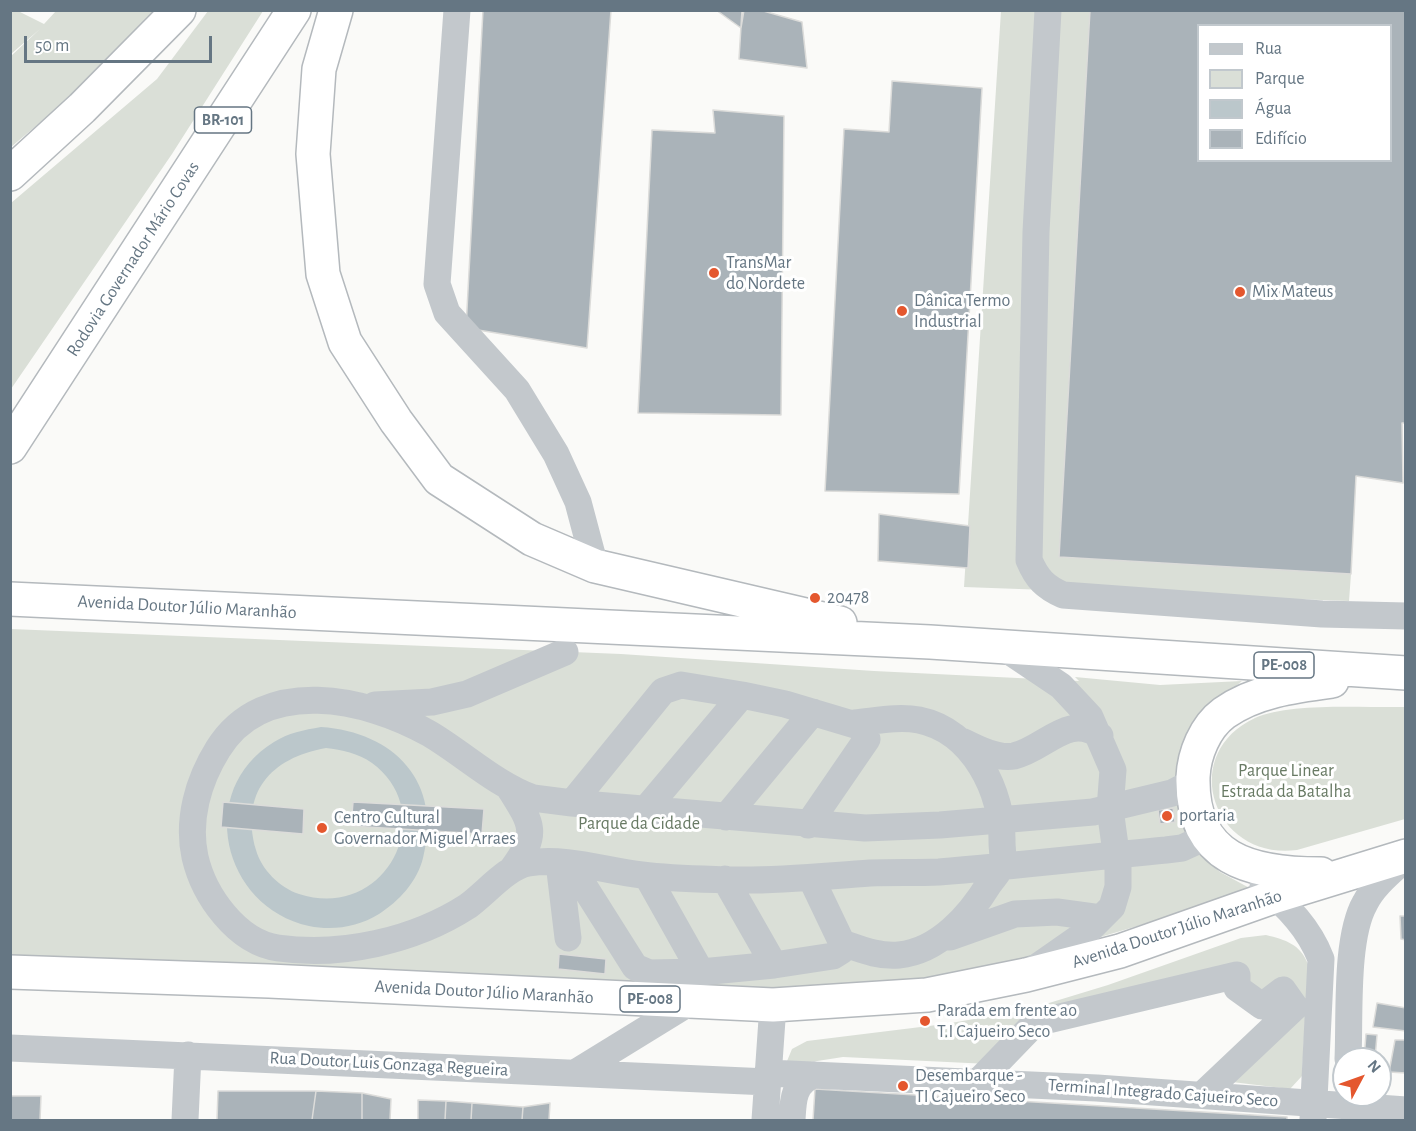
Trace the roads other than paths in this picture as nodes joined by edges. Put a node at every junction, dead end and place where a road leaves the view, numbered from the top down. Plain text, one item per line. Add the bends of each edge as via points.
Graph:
1 (178, 10) edge
2 (294, 10) edge
3 (336, 10) edge
4 (457, 10) edge
5 (1048, 10) edge
6 (10, 174) edge
7 (10, 447) edge
8 (595, 566) junction
9 (10, 599) edge
10 (1406, 616) edge
11 (930, 642) junction
12 (1004, 647) junction
13 (565, 652) dead end
14 (1404, 672) edge
15 (742, 695) junction
16 (360, 705) junction
17 (813, 712) junction
18 (855, 723) junction
19 (1100, 736) junction
20 (955, 738) junction
21 (1193, 782) junction
22 (510, 789) junction
23 (572, 803) junction
24 (646, 809) junction
25 (1110, 809) junction
26 (726, 817) junction
27 (1002, 821) junction
28 (808, 825) junction
29 (1216, 846) junction
30 (1117, 855) junction
31 (1406, 857) edge
32 (565, 864) junction
33 (1002, 865) junction
34 (513, 868) junction
35 (1352, 872) junction
36 (647, 876) junction
37 (811, 878) junction
38 (725, 879) junction
39 (1276, 896) junction
40 (1101, 918) junction
41 (567, 938) dead end
42 (934, 941) junction
43 (842, 943) junction
44 (774, 965) junction
45 (10, 972) edge
46 (1026, 975) junction
47 (696, 986) junction
48 (773, 1005) junction
49 (1349, 1047) edge
50 (10, 1048) edge
51 (188, 1055) junction
52 (575, 1073) junction
53 (814, 1075) junction
54 (768, 1078) junction
55 (977, 1083) junction
56 (1202, 1095) junction
57 (1346, 1107) edge
58 (1406, 1110) edge
59 (1313, 1112) edge
60 (185, 1120) edge
61 (765, 1120) edge
62 (792, 1120) edge

1 - 6 highway via 82,108
2 - 7 highway, Rodovia Governador Mário Covas / BR-101
3 - 8 highway via 318,69 313,154 323,274 345,342 389,412 439,479 532,539
4 - 8 street via 437,284 447,313 517,390 556,454 578,502
5 - 10 street via 1035,279 1029,560 1036,576 1045,587 1063,595 1322,614
8 - 11 highway
9 - 11 highway, Avenida Doutor Júlio Maranhão / PE-008
11 - 12 highway, Avenida Doutor Júlio Maranhão / PE-008
12 - 14 highway, Avenida Doutor Júlio Maranhão / PE-008
12 - 19 street via 1061,686 1090,717
13 - 16 street via 467,694 432,702
14 - 21 highway via 1302,685 1252,696 1222,714 1212,727 1194,760
15 - 17 street
15 - 23 street via 681,685 663,691
15 - 24 street
16 - 22 street via 427,732
16 - 34 street via 288,701 261,711 226,735 202,776 192,845 207,890 223,914 273,947 328,950 366,945 445,920 492,888
17 - 18 street
17 - 26 street
18 - 20 street via 921,720
18 - 28 street via 867,739
19 - 20 street via 1090,729 1071,728 1013,756 982,750
19 - 25 street via 1113,770
20 - 27 street via 981,765
21 - 25 street via 1172,793
21 - 29 highway via 1195,808
22 - 23 street via 533,798
22 - 34 street via 529,819 531,830 526,851
23 - 24 street
24 - 26 street
25 - 27 street
25 - 30 street
26 - 28 street
27 - 28 street via 865,828
27 - 33 street
29 - 30 street
29 - 35 highway via 1257,869 1300,874
29 - 39 street
30 - 33 street
30 - 40 street via 1118,887 1112,907
31 - 35 highway, Avenida Doutor Júlio Maranhão / PE-008
31 - 49 street via 1377,885 1357,922
32 - 34 street via 532,862
32 - 36 street
32 - 41 street
32 - 47 street via 635,967
33 - 37 street
33 - 42 street via 969,913
35 - 39 highway, Avenida Doutor Júlio Maranhão / PE-008
36 - 38 street
36 - 47 street
37 - 38 street
37 - 43 street
38 - 44 street
39 - 46 highway, Avenida Doutor Júlio Maranhão / PE-008 via 1120,951
39 - 59 street via 1312,937 1321,959
40 - 42 street via 1057,912 1015,914
40 - 46 street
42 - 43 street via 898,955 868,952
43 - 44 street via 841,951 833,956
44 - 47 street
45 - 47 highway, Avenida Doutor Júlio Maranhão / PE-008
46 - 48 highway, Avenida Doutor Júlio Maranhão / PE-008 via 927,995
47 - 48 highway, Avenida Doutor Júlio Maranhão / PE-008
47 - 52 street
48 - 54 street
50 - 51 street, Rua Doutor Luis Gonzaga Regueira
51 - 52 street, Rua Doutor Luis Gonzaga Regueira
51 - 60 street
52 - 54 street, Rua Doutor Luis Gonzaga Regueira
53 - 54 street, Rua Doutor Luis Gonzaga Regueira
53 - 55 street, Terminal Integrado Cajueiro Seco
53 - 62 street via 795,1091
54 - 61 street
55 - 56 street, Terminal Integrado Cajueiro Seco
55 - 56 street via 1035,1023 1237,975 1237,988 1262,1006 1283,990 1295,1007
56 - 59 street, Terminal Integrado Cajueiro Seco
57 - 58 street, Terminal Integrado Cajueiro Seco
57 - 59 street, Terminal Integrado Cajueiro Seco

